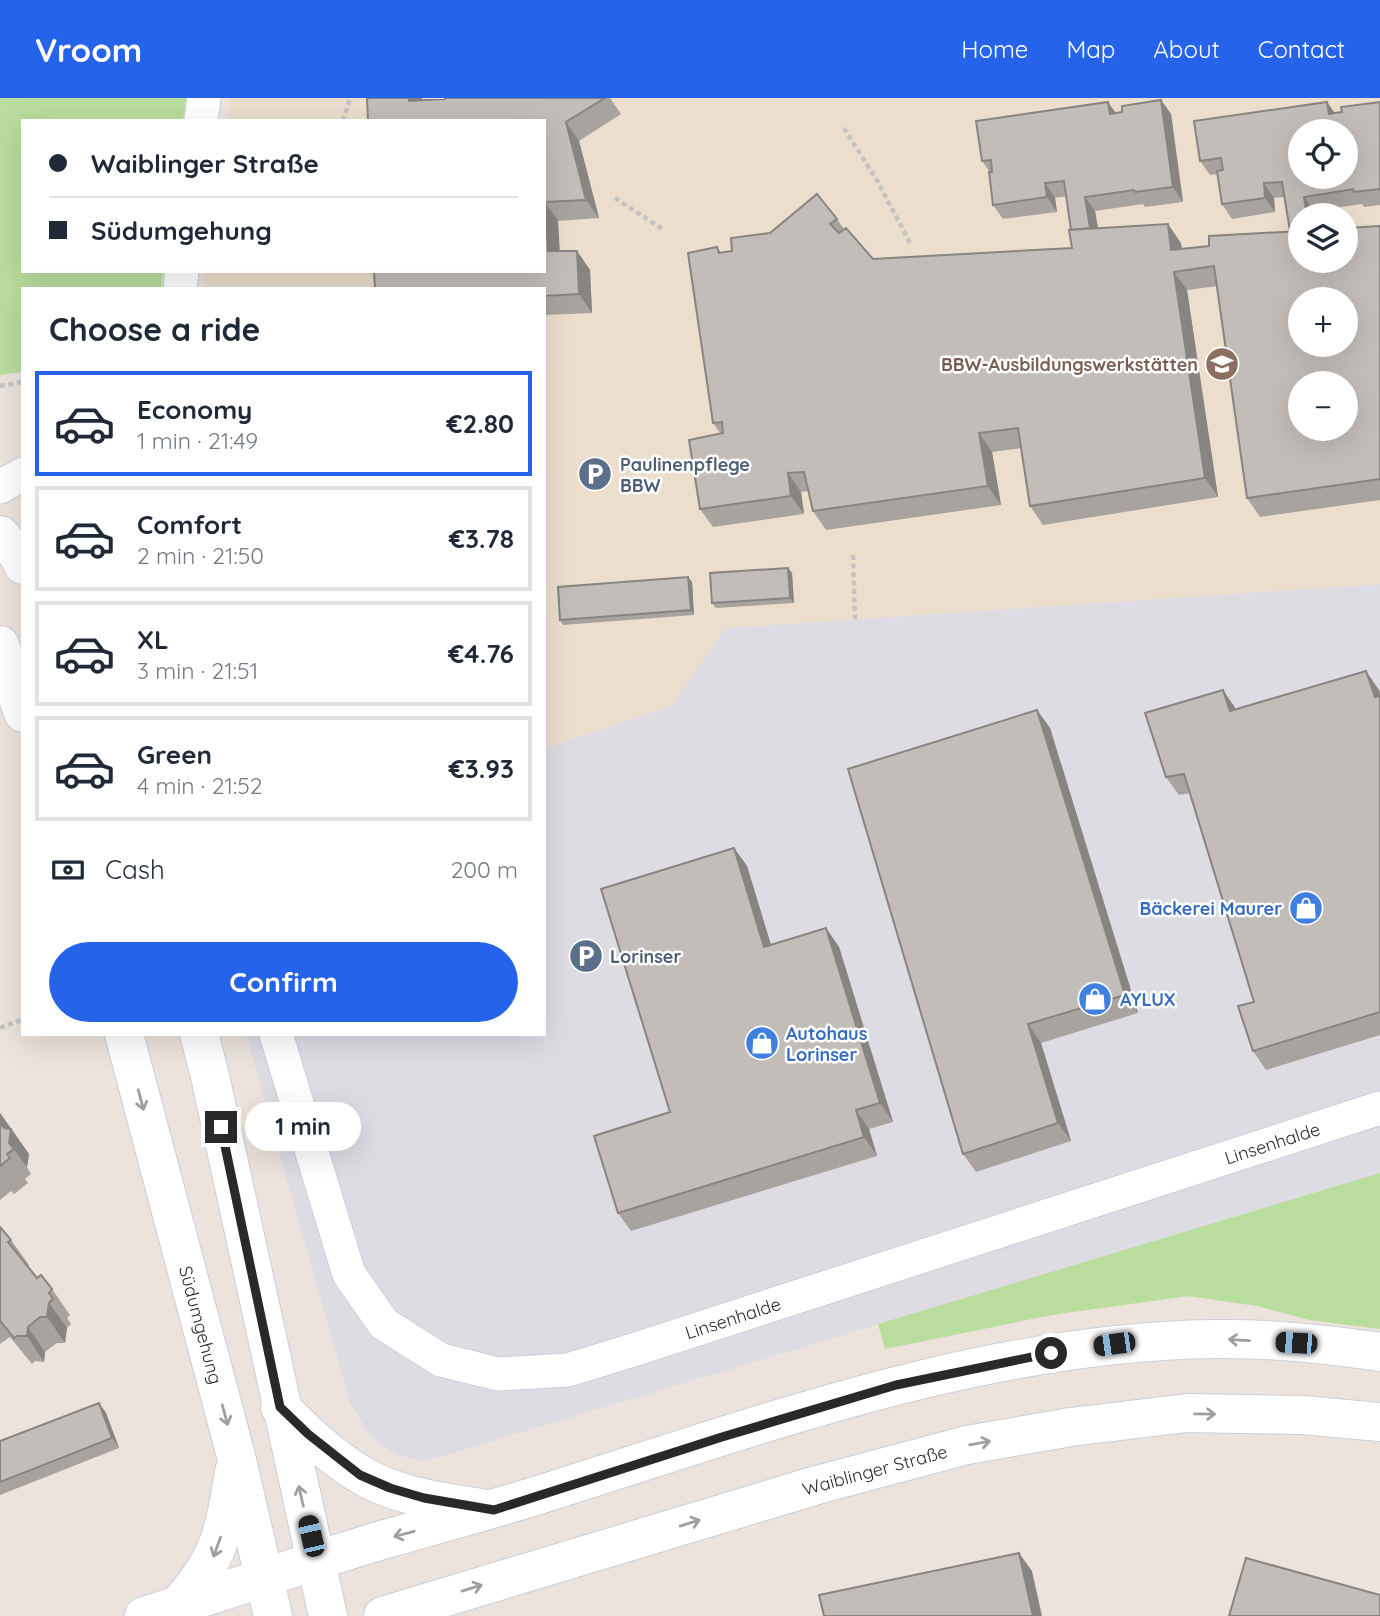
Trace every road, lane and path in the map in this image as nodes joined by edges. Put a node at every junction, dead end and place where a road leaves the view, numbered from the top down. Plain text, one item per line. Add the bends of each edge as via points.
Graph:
1 (204, 98) edge
2 (351, 98) edge
3 (201, 119) edge
4 (344, 119) edge
5 (845, 128) dead end
6 (615, 198) dead end
7 (664, 230) dead end
8 (911, 246) dead end
9 (21, 382) edge
10 (0, 386) edge
11 (21, 475) edge
12 (0, 487) edge
13 (0, 535) edge
14 (853, 555) dead end
15 (21, 560) edge
16 (855, 619) dead end
17 (0, 645) edge
18 (21, 707) edge
19 (21, 1020) edge
20 (0, 1028) edge
21 (125, 1036) edge
22 (200, 1036) edge
23 (277, 1036) edge
24 (1380, 1108) edge
25 (1380, 1352) edge
26 (280, 1407) junction
27 (1380, 1422) edge
28 (236, 1456) junction
29 (494, 1510) junction
30 (317, 1562) junction
31 (265, 1578) junction
32 (424, 1609) edge
33 (161, 1611) edge
34 (273, 1616) edge
35 (328, 1616) edge
36 (383, 1616) edge

1 - 3 street
2 - 4 path
5 - 8 path
6 - 7 path
9 - 10 path
11 - 12 street
13 - 15 main road
14 - 16 path
17 - 18 main road
19 - 20 path
21 -> 28 main road, Südumgehung
22 - 26 main road
23 - 24 street, Linsenhalde via 349,1273 384,1324 441,1360 498,1374 569,1370
25 -> 29 main road via 1215,1338 1114,1344 1030,1356 896,1385
26 - 29 main road via 360,1475 424,1498
30 -> 26 main road
32 -> 27 main road, Waiblinger Straße via 817,1485 967,1445 1187,1413
28 - 31 main road, Südumgehung
28 -> 33 main road via 216,1552 196,1586
29 -> 30 main road
30 - 31 main road
30 - 35 main road
31 - 33 main road
31 - 34 main road, Südumgehung
32 - 36 main road, Waiblinger Straße

